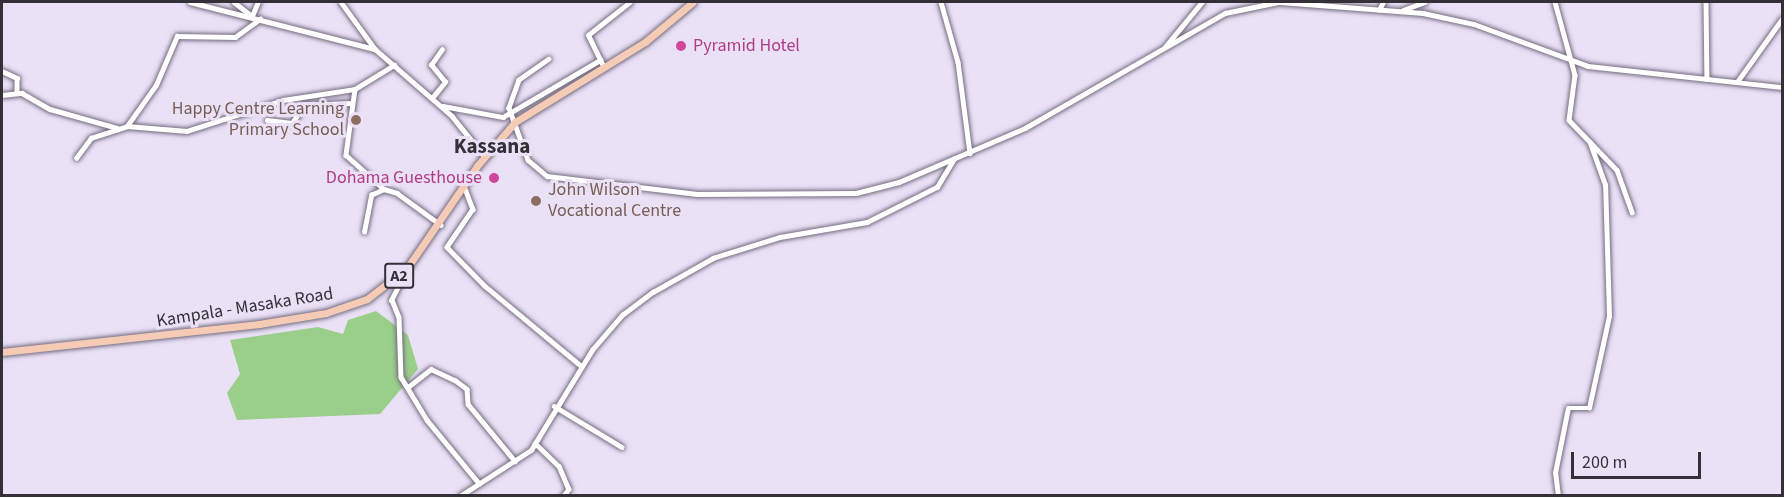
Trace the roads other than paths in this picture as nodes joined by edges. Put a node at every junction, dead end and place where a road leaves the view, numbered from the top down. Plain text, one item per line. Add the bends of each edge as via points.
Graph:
1 (190, 2) edge
2 (234, 2) edge
3 (258, 2) edge
4 (341, 2) edge
5 (630, 2) edge
6 (693, 2) edge
7 (941, 2) edge
8 (1202, 2) edge
9 (1279, 2) edge
10 (1383, 2) edge
11 (1425, 2) edge
12 (1555, 2) edge
13 (1706, 2) edge
14 (1378, 10) junction
15 (1400, 11) junction
16 (252, 16) junction
17 (260, 19) junction
18 (1782, 19) edge
19 (375, 49) junction
20 (442, 49) dead end
21 (1163, 49) junction
22 (549, 59) dead end
23 (1571, 61) junction
24 (602, 63) junction
25 (394, 65) junction
26 (2, 71) edge
27 (1707, 79) junction
28 (1737, 82) junction
29 (1782, 87) edge
30 (355, 89) junction
31 (17, 93) junction
32 (2, 95) edge
33 (432, 98) junction
34 (351, 103) junction
35 (441, 106) junction
36 (510, 114) junction
37 (267, 120) dead end
38 (515, 122) junction
39 (127, 126) junction
40 (117, 128) junction
41 (1590, 143) junction
42 (970, 153) junction
43 (484, 156) junction
44 (76, 158) dead end
45 (955, 158) junction
46 (464, 186) junction
47 (384, 189) junction
48 (1632, 212) dead end
49 (441, 225) junction
50 (364, 232) dead end
51 (407, 268) junction
52 (2, 352) edge
53 (580, 366) junction
54 (408, 387) junction
55 (554, 406) junction
56 (535, 443) junction
57 (622, 447) dead end
58 (514, 461) junction
59 (479, 483) junction
60 (460, 495) edge
61 (564, 495) edge
62 (1558, 495) edge

1 - 16 street
2 - 16 street
3 - 16 street
4 - 19 street
5 - 24 street via 588,35
6 - 24 main road, Kampala - Masaka Road / A2 via 653,37
7 - 42 street via 958,62
8 - 21 street
9 - 14 street
9 - 21 street via 1243,6
10 - 14 street
11 - 15 street
12 - 23 street
13 - 27 street
14 - 15 street
15 - 23 street via 1460,20
16 - 17 street
17 - 19 street
17 - 39 street via 235,37 177,36 156,85
18 - 28 street
19 - 25 street
20 - 33 street via 431,65 445,82
21 - 42 street via 1067,105
22 - 36 street via 519,80
23 - 27 street
23 - 41 street via 1575,82 1568,116
24 - 36 street
24 - 38 main road, Kampala - Masaka Road / A2
25 - 30 street
25 - 33 street
26 - 31 street via 17,78
27 - 28 street
28 - 29 street
30 - 34 street
30 - 39 street via 283,100 182,132
31 - 32 street
31 - 40 street via 50,109
33 - 35 street
34 - 37 street via 304,105 292,123
34 - 47 street via 346,155
35 - 36 street via 492,118
35 - 43 street
36 - 38 street
38 - 43 main road, Kampala - Masaka Road / A2
38 - 45 street via 528,160 547,176 697,194 856,192 899,182
39 - 40 street
40 - 44 street via 91,138
41 - 48 street via 1617,170
41 - 62 street via 1605,184 1609,316 1589,408 1568,408 1554,472
42 - 45 street
43 - 46 main road, Kampala - Masaka Road / A2
45 - 53 street via 937,187 867,222 780,237 685,273 622,315
46 - 49 main road, Kampala - Masaka Road / A2
46 - 53 street via 473,209 447,247 485,286
47 - 49 street via 398,193
47 - 50 street via 371,195
49 - 51 main road, Kampala - Masaka Road / A2
51 - 52 main road, Kampala - Masaka Road / A2 via 367,299 326,313 111,344
51 - 54 street via 392,306 399,317 400,373
53 - 55 street
54 - 58 street via 431,369 455,380 467,389 468,404
54 - 59 street via 427,420
55 - 56 street
55 - 57 street
56 - 58 street
56 - 61 street via 559,466 569,489
58 - 59 street
59 - 60 street

